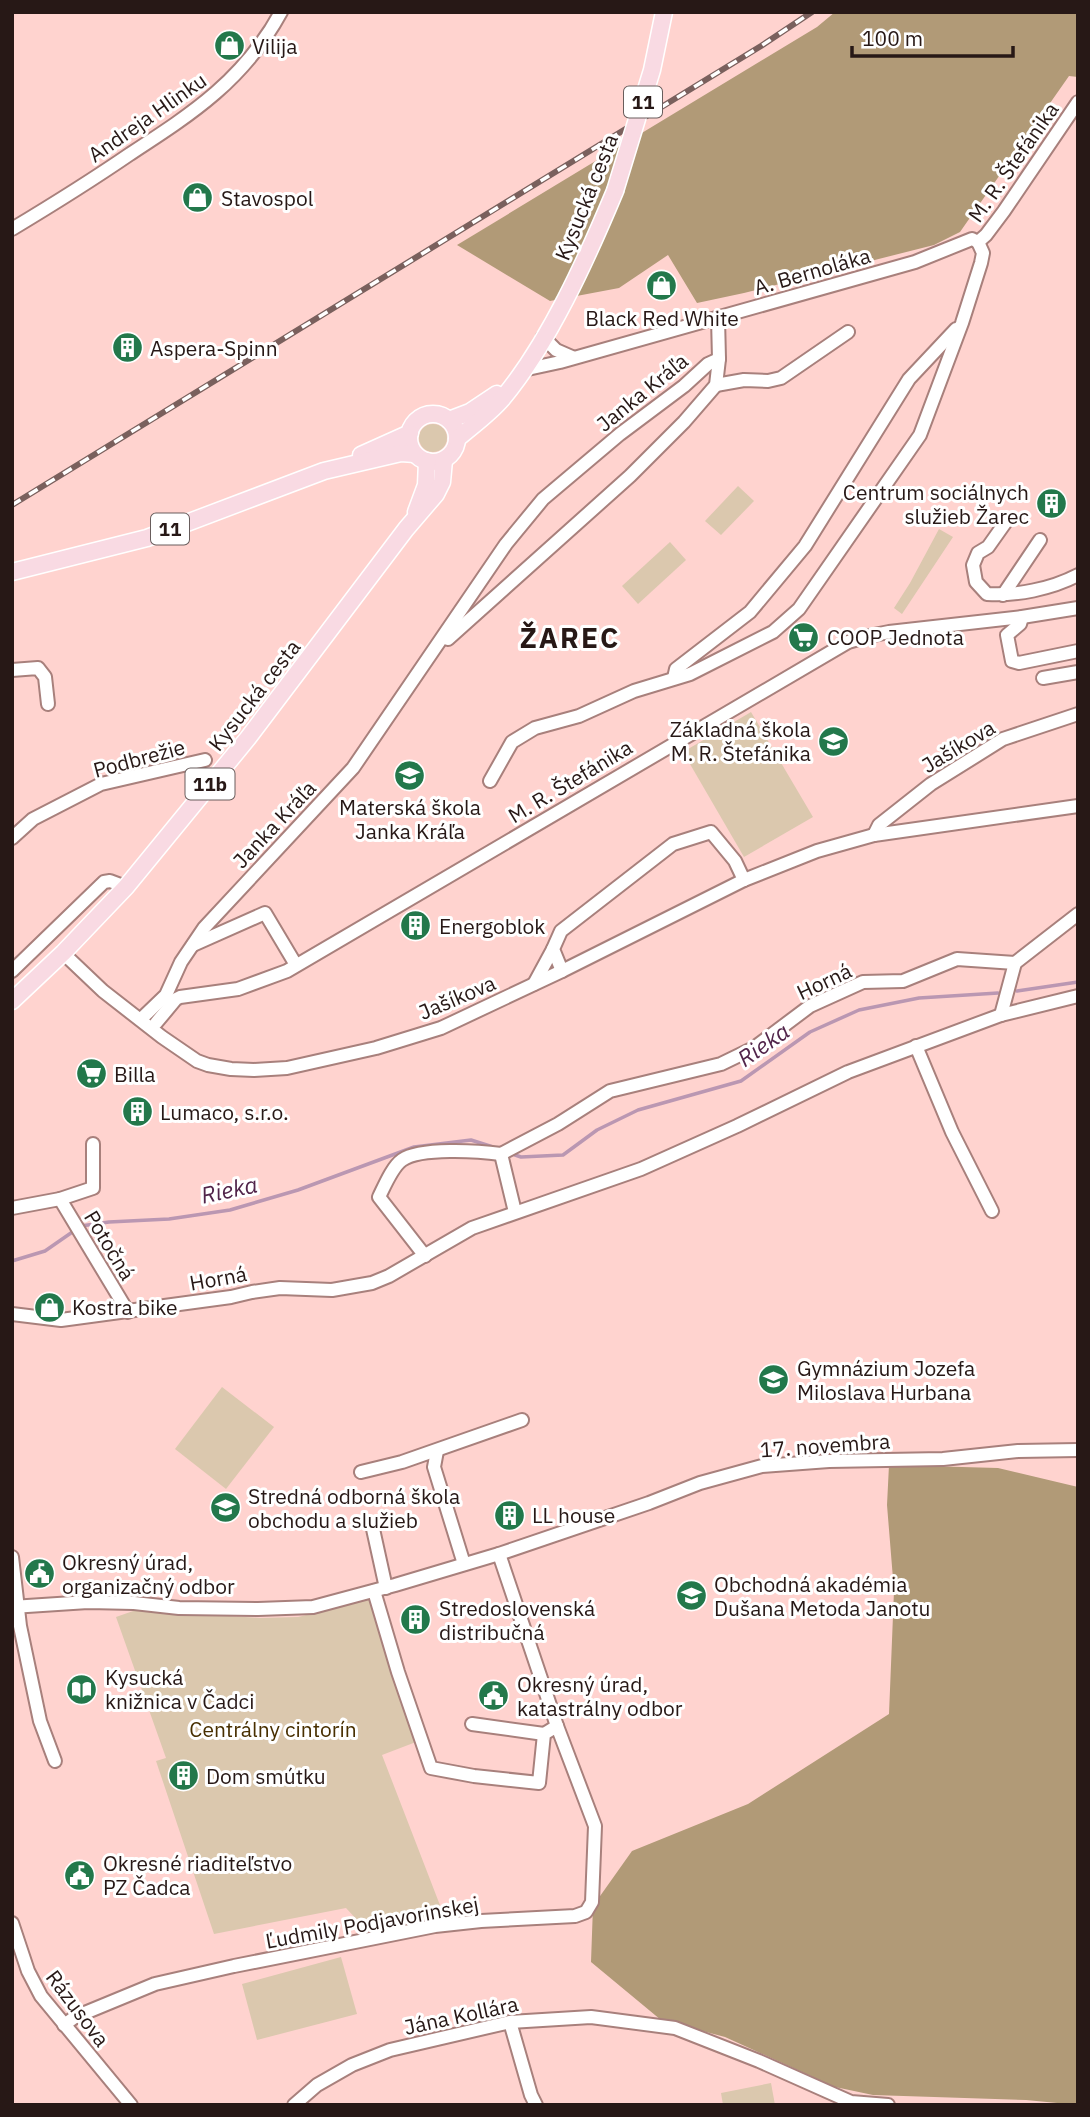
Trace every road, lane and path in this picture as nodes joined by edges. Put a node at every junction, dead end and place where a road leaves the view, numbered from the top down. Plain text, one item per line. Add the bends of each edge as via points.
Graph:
1 (281, 12) edge
2 (664, 12) edge
3 (1078, 102) edge
4 (12, 229) edge
5 (978, 242) junction
6 (718, 317) junction
7 (962, 323) junction
8 (848, 332) dead end
9 (543, 337) junction
10 (572, 357) junction
11 (719, 359) junction
12 (518, 376) junction
13 (716, 385) junction
14 (449, 420) junction
15 (410, 433) junction
16 (457, 439) junction
17 (421, 458) junction
18 (444, 460) junction
19 (324, 471) junction
20 (1005, 523) dead end
21 (406, 529) junction
22 (1040, 540) dead end
23 (12, 572) edge
24 (1078, 575) edge
25 (1003, 595) junction
26 (1078, 608) edge
27 (1022, 617) junction
28 (1078, 651) edge
29 (433, 652) junction
30 (12, 670) edge
31 (1078, 672) edge
32 (674, 678) junction
33 (1042, 678) dead end
34 (48, 704) dead end
35 (1078, 714) edge
36 (205, 760) dead end
37 (490, 781) dead end
38 (1078, 806) edge
39 (874, 835) junction
40 (12, 838) edge
41 (744, 880) junction
42 (126, 887) junction
43 (1078, 914) edge
44 (192, 946) junction
45 (553, 949) junction
46 (63, 953) junction
47 (1015, 963) junction
48 (296, 965) junction
49 (12, 971) edge
50 (562, 971) junction
51 (534, 984) junction
52 (1078, 996) edge
53 (12, 1002) edge
54 (1001, 1015) junction
55 (141, 1019) junction
56 (156, 1023) dead end
57 (916, 1046) junction
58 (93, 1144) dead end
59 (501, 1154) junction
60 (60, 1199) junction
61 (12, 1208) edge
62 (992, 1211) dead end
63 (515, 1212) junction
64 (425, 1256) junction
65 (128, 1312) junction
66 (12, 1314) edge
67 (522, 1420) dead end
68 (1078, 1450) edge
69 (437, 1451) junction
70 (361, 1472) dead end
71 (373, 1529) dead end
72 (499, 1554) junction
73 (12, 1557) edge
74 (464, 1564) junction
75 (380, 1589) junction
76 (15, 1607) edge
77 (472, 1724) dead end
78 (557, 1726) junction
79 (544, 1734) junction
80 (55, 1760) dead end
81 (12, 1923) edge
82 (510, 2022) junction
83 (64, 2025) junction
84 (851, 2104) edge
85 (131, 2105) edge
86 (294, 2105) edge
87 (537, 2105) edge
88 (888, 2105) edge

1 - 4 street, Andreja Hlinku via 244,66 194,111
2 - 9 main road, Kysucká cesta / 11, bridge via 652,70 615,191 583,264
3 - 5 street, M. R. Štefánika
5 - 6 street, A. Bernoláka via 972,239 915,262
5 - 7 street via 981,263
6 - 10 street, A. Bernoláka
6 - 11 street, Janka Kráľa
7 - 32 street via 909,379 805,547 750,612 676,669
7 - 32 street via 920,435 799,609 773,632
8 - 13 street via 781,378
9 - 10 street
9 - 12 main road, Kysucká cesta / 11
10 - 12 street, A. Bernoláka
11 - 13 street, Janka Kráľa
11 - 29 street, Janka Kráľa via 543,499 506,544
12 - 14 main road, Kysucká cesta / 11 via 470,412
12 - 16 main road, Kysucká cesta / 11 via 490,411
13 - 29 street, Janka Kráľa via 630,476
14 - 15 main road, Kysucká cesta / 11 via 429,414 417,421
14 - 16 main road
15 - 17 main road, Kysucká cesta
15 - 19 main road, 11
16 - 18 main road, Kysucká cesta / 11
17 - 18 main road, 11
17 - 19 main road, 11 via 401,453
17 - 21 main road, Kysucká cesta / 11b via 423,494
18 - 21 main road, Kysucká cesta / 11b via 436,494
19 - 23 main road, 11 via 147,538
20 - 25 street via 973,565 976,582 986,594
21 - 42 main road, Kysucká cesta / 11b via 248,738
22 - 25 street
24 - 25 street
26 - 27 street, M. R. Štefánika
27 - 28 street via 1007,635 1012,661
27 - 48 street, M. R. Štefánika via 889,632 848,642
29 - 44 street, Janka Kráľa via 352,768
30 - 34 street via 38,668 45,677
31 - 33 street
32 - 37 street via 579,716 535,728 512,742
35 - 39 street, Jašíkova via 1003,739 931,784 879,825
36 - 40 street, Podbrežie via 101,784 33,819
38 - 39 street, Jašíkova
39 - 41 street, Jašíkova via 817,850
41 - 45 street via 711,832 673,844 561,931
41 - 50 street, Jašíkova
42 - 46 main road, Kysucká cesta / 11b
42 - 49 street via 104,882
43 - 47 street
44 - 48 street via 265,913
44 - 55 street, Janka Kráľa via 166,995
45 - 50 street
45 - 51 street
46 - 53 main road, Kysucká cesta / 11b
46 - 55 street, Jašíkova
47 - 54 street
47 - 59 street, Horná via 957,959 903,981 863,982 810,1006 738,1058 610,1091
48 - 56 street, M. R. Štefánika via 238,989 180,997
50 - 51 street, Jašíkova
51 - 55 street, Jašíkova via 441,1028 376,1048 270,1070 208,1065 186,1055
52 - 54 street, Horná
54 - 57 street, Horná
57 - 62 street
57 - 63 street, Horná via 848,1072 641,1169
58 - 60 street, Potočná via 93,1188
59 - 63 street
59 - 64 street via 424,1153 402,1159 379,1197
60 - 61 street, Potočná
60 - 65 street, Potočná
63 - 64 street, Horná via 472,1228
64 - 65 street, Horná via 389,1276 351,1288 279,1289
65 - 66 street, Horná via 61,1320
67 - 69 street
68 - 72 street, 17. novembra via 762,1466 700,1483
69 - 70 street
69 - 74 street via 434,1467
71 - 75 street
72 - 74 street, 17. novembra
72 - 78 street, Ľudmily Podjavorinskej
73 - 76 street
74 - 75 street, 17. novembra
75 - 76 street, 17. novembra via 313,1607 178,1608 107,1602
75 - 79 street via 402,1685 431,1768 539,1783
76 - 80 street via 40,1721
77 - 79 street
78 - 79 street
78 - 83 street, Ľudmily Podjavorinskej via 595,1826 592,1902 586,1912 435,1926 198,1974 155,1984
81 - 83 street, Rázusova via 28,1971
82 - 84 street, Jána Kollára via 591,2017 675,2028
82 - 86 street, Jána Kollára via 390,2050 352,2064
82 - 87 street
83 - 85 street, Rázusova
84 - 88 street, Jána Kollára

